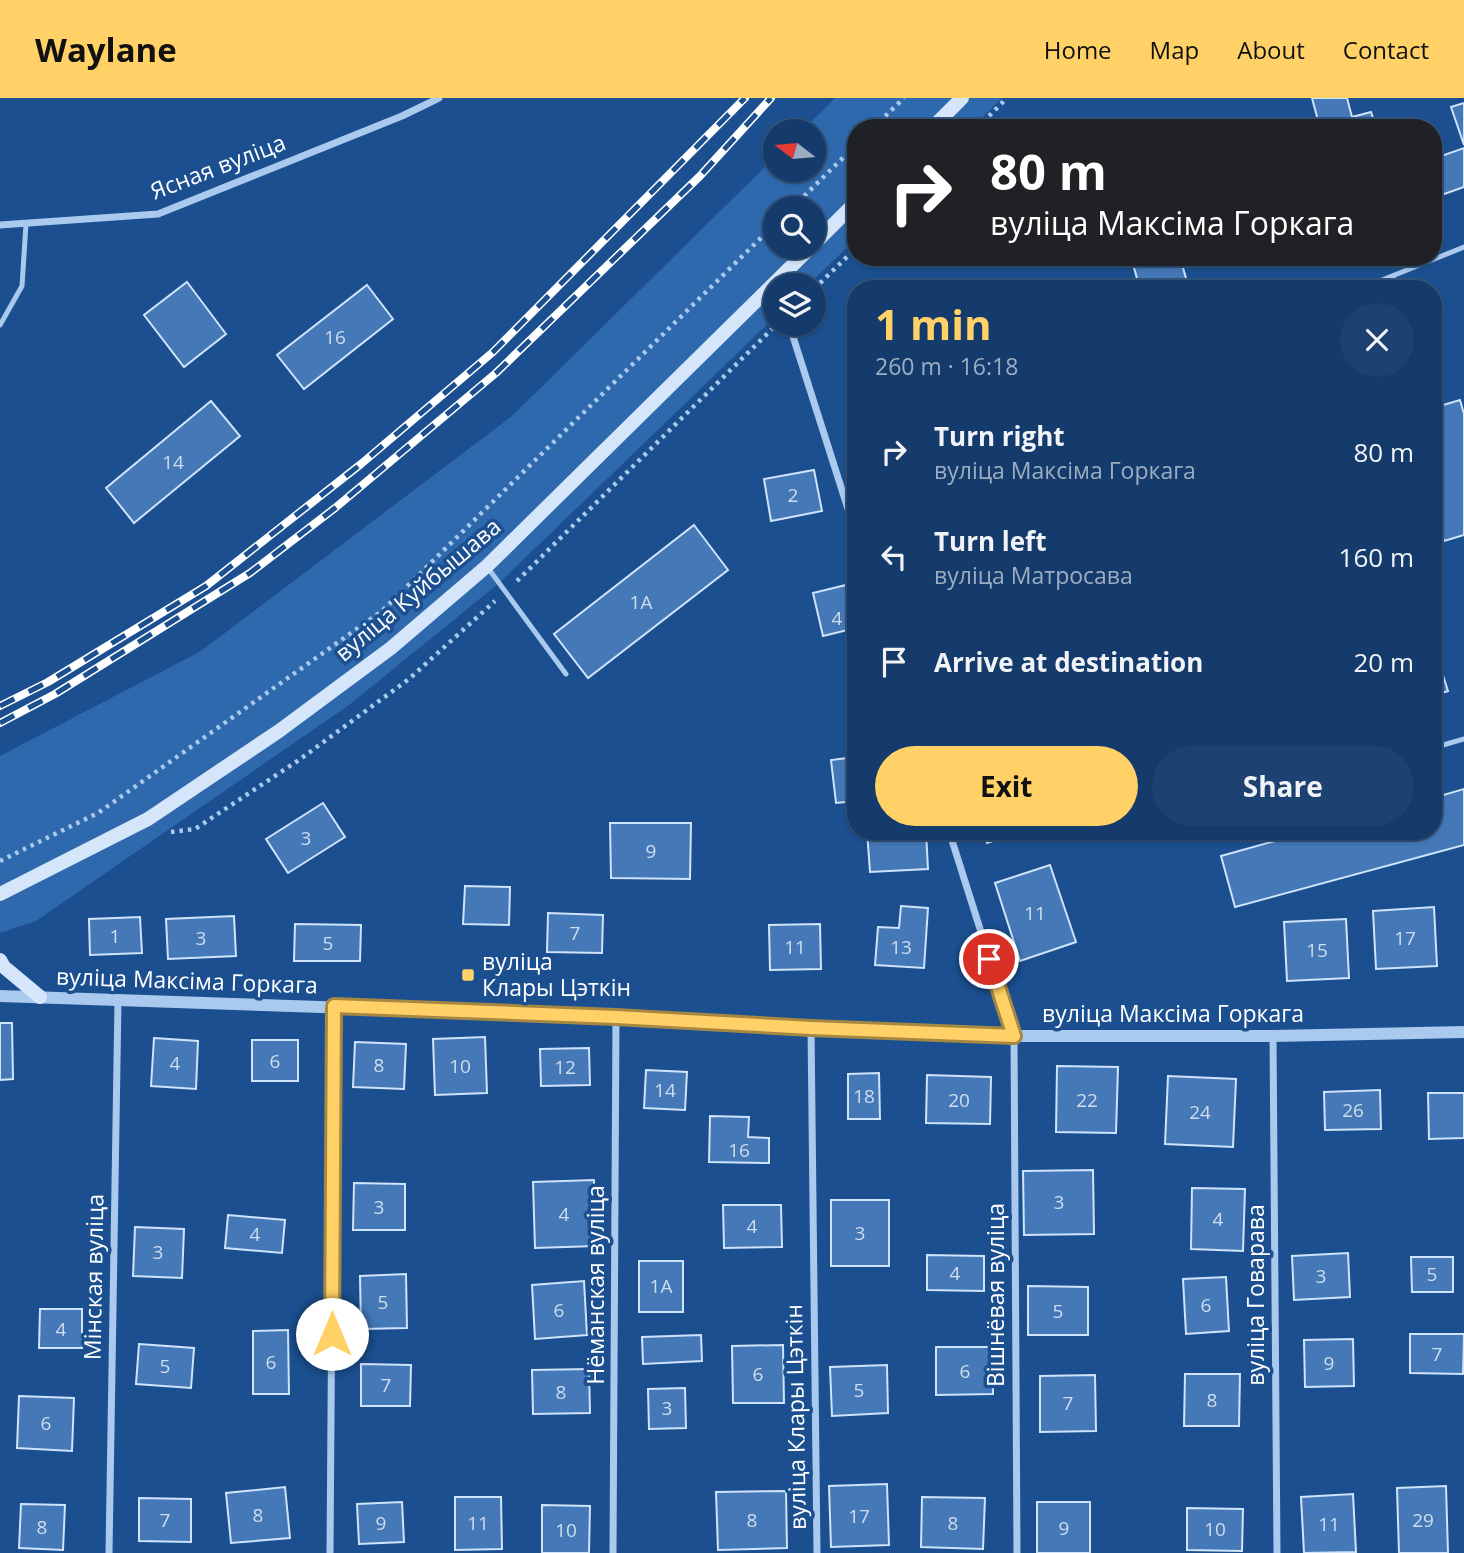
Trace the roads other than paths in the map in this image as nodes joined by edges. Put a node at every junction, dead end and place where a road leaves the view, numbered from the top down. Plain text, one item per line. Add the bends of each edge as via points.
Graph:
1 (439, 98) edge
2 (962, 98) edge
3 (941, 119) edge
4 (847, 211) edge
5 (26, 224) junction
6 (0, 225) edge
7 (826, 231) edge
8 (1464, 247) edge
9 (1442, 256) edge
10 (799, 259) edge
11 (1419, 266) edge
12 (785, 273) edge
13 (1393, 277) junction
14 (1385, 280) edge
15 (1394, 280) edge
16 (763, 296) edge
17 (0, 325) edge
18 (793, 336) edge
19 (847, 506) edge
20 (487, 566) junction
21 (565, 674) dead end
22 (1464, 739) edge
23 (1442, 745) edge
24 (952, 840) edge
25 (0, 894) edge
26 (0, 960) edge
27 (0, 996) edge
28 (40, 997) junction
29 (118, 1002) junction
30 (334, 1006) junction
31 (616, 1017) junction
32 (811, 1028) junction
33 (1464, 1032) edge
34 (1014, 1036) junction
35 (1273, 1036) junction
36 (110, 1553) edge
37 (330, 1553) edge
38 (613, 1553) edge
39 (817, 1553) edge
40 (1017, 1553) edge
41 (1278, 1553) edge

1 - 5 street, Ясная вуліца via 158,214
2 - 3 main road
4 - 7 main road, вуліца Куйбышава
5 - 6 street, Ясная вуліца
5 - 17 lane via 22,286
8 - 9 lane
10 - 12 main road, вуліца Куйбышава
11 - 13 lane
13 - 14 lane
13 - 15 lane
16 - 20 main road, вуліца Куйбышава
18 - 19 street
20 - 21 lane
20 - 25 main road, вуліца Куйбышава via 391,648 192,790 148,819
22 - 23 lane
24 - 34 street, Вішнёвая вуліца
26 - 28 main road
27 - 28 street, вуліца Максіма Горкага
28 - 29 street, вуліца Максіма Горкага
29 - 30 street, вуліца Максіма Горкага
29 - 36 street, Мінская вуліца
30 - 31 street, вуліца Максіма Горкага
30 - 37 street
31 - 32 street, вуліца Максіма Горкага
31 - 38 street, Нёманская вуліца
32 - 34 street, вуліца Максіма Горкага
32 - 39 street, вуліца Клары Цэткін
33 - 35 street, вуліца Максіма Горкага
34 - 35 street, вуліца Максіма Горкага
34 - 40 street, Вішнёвая вуліца
35 - 41 street, вуліца Говарава

